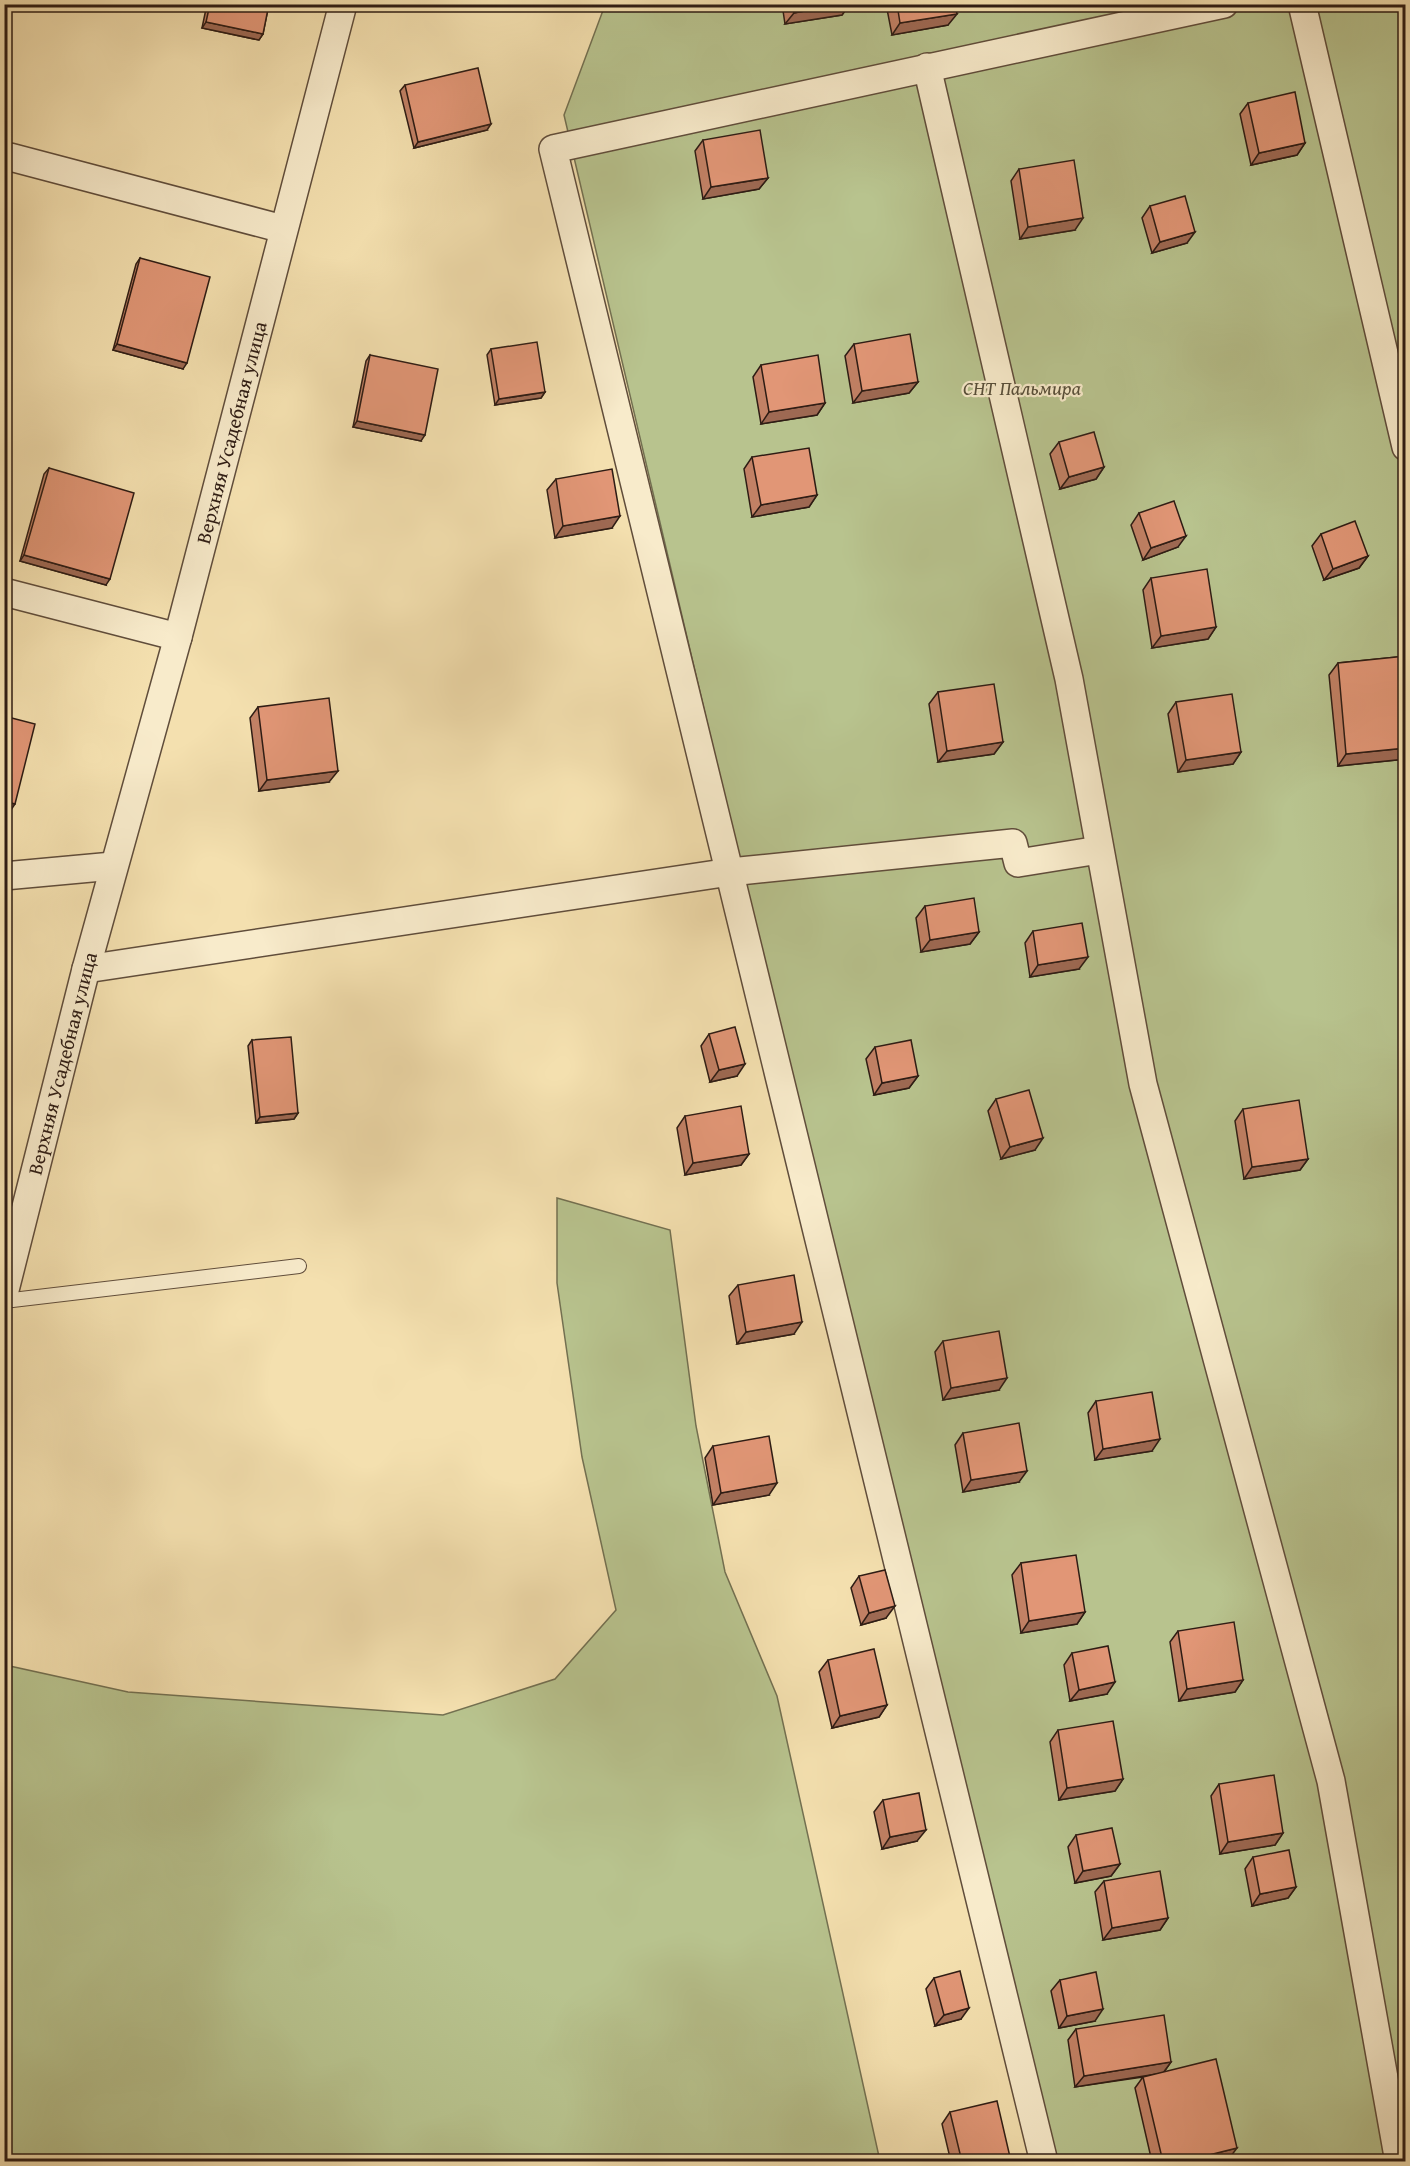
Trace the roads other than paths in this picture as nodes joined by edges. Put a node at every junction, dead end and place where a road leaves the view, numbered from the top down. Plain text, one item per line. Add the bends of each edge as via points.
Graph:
1 (343, 4) edge
2 (1224, 4) edge
3 (1302, 4) edge
4 (927, 67) junction
5 (10, 158) dead end
6 (283, 229) junction
7 (1406, 447) edge
8 (4, 592) edge
9 (178, 637) junction
10 (1099, 849) junction
11 (113, 866) junction
12 (730, 872) junction
13 (4, 876) edge
14 (86, 969) junction
15 (298, 1266) dead end
16 (4, 1294) edge
17 (4, 1301) edge
18 (1044, 2162) edge
19 (1399, 2162) edge

1 - 6 street, Верхняя Усадебная улица
2 - 4 street
3 - 7 street
4 - 10 street via 1069,679
4 - 12 street via 553,149
5 - 6 street
6 - 9 street, Верхняя Усадебная улица
8 - 9 street
9 - 11 street, Верхняя Усадебная улица
10 - 12 street via 1018,863 1013,843
10 - 19 street via 1143,1084 1331,1781
11 - 13 street
11 - 14 street, Верхняя Усадебная улица
12 - 14 street
12 - 18 street
14 - 16 street, Верхняя Усадебная улица
15 - 17 lane

